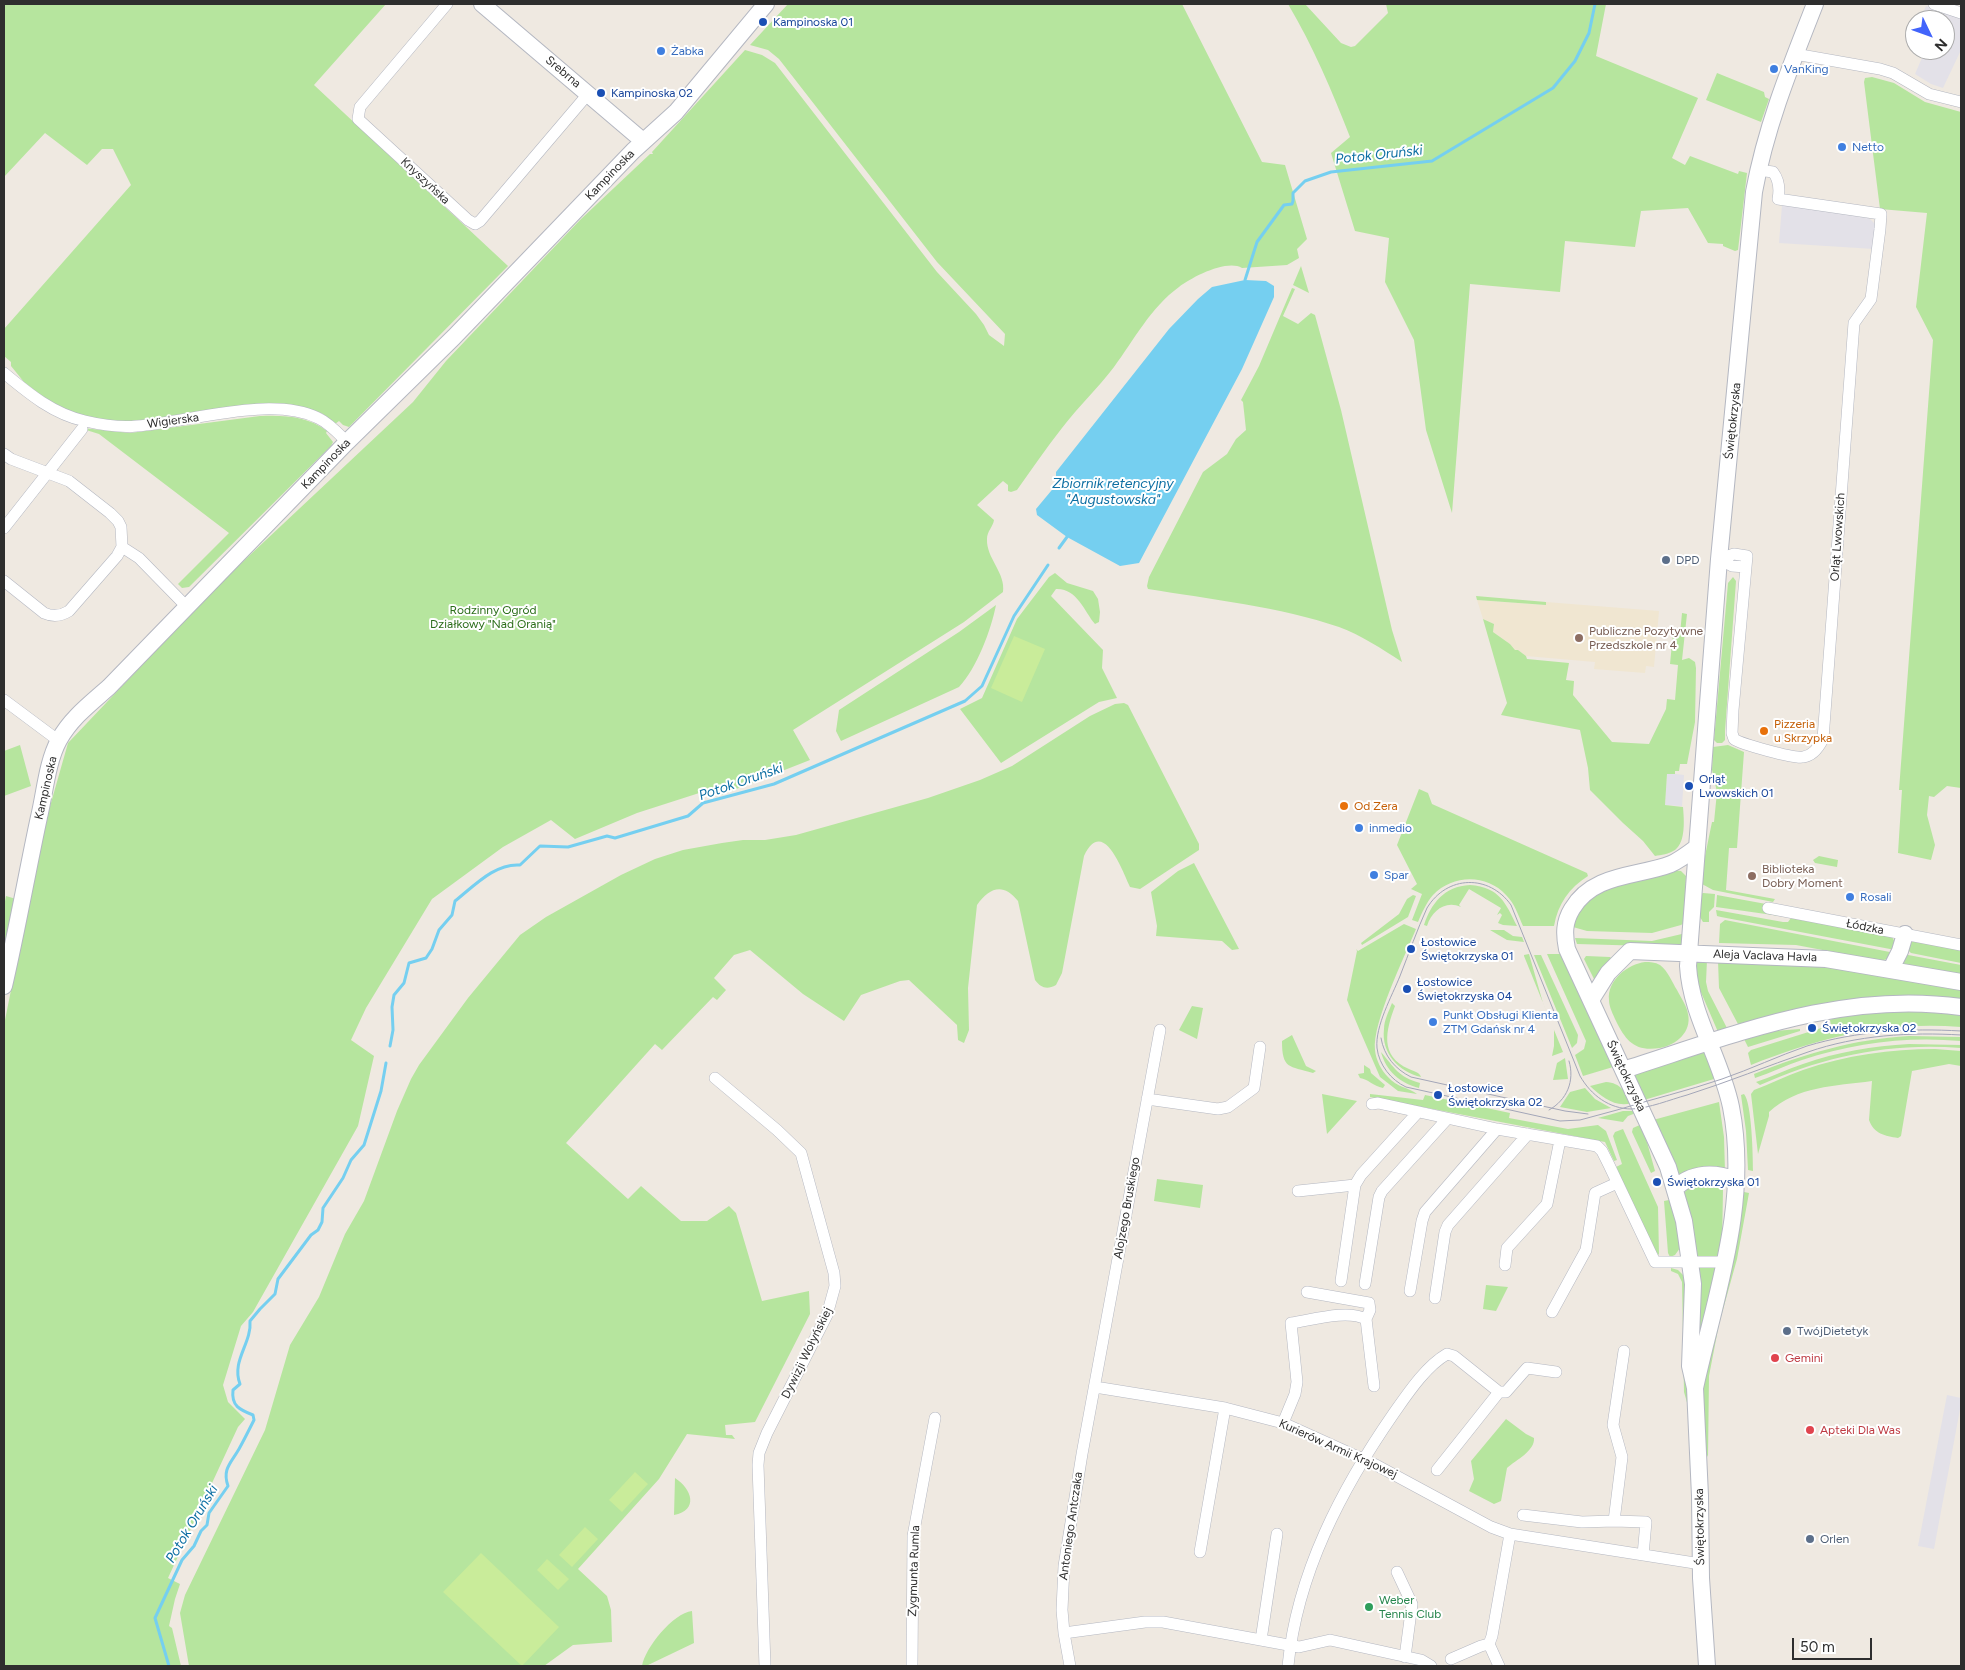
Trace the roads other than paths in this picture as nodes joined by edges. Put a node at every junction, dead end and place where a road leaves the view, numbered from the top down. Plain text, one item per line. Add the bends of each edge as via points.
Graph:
1 (447, 4) edge
2 (482, 4) edge
3 (766, 4) edge
4 (1815, 4) edge
5 (1934, 4) edge
6 (1961, 13) edge
7 (1795, 54) junction
8 (588, 94) junction
9 (1961, 102) edge
10 (643, 141) junction
11 (1758, 170) junction
12 (4, 373) edge
13 (82, 429) dead end
14 (347, 442) junction
15 (4, 454) edge
16 (48, 473) junction
17 (4, 528) edge
18 (122, 547) junction
19 (1719, 559) junction
20 (4, 581) edge
21 (186, 606) junction
22 (4, 700) edge
23 (58, 741) junction
24 (1697, 847) junction
25 (1672, 863) junction
26 (1695, 872) junction
27 (1768, 908) dead end
28 (1904, 934) junction
29 (1961, 945) edge
30 (1688, 954) junction
31 (1891, 969) junction
32 (1961, 982) edge
33 (4, 986) edge
34 (1590, 1000) junction
35 (1961, 1007) edge
36 (1160, 1030) dead end
37 (1710, 1042) junction
38 (1260, 1047) dead end
39 (1623, 1070) junction
40 (715, 1078) dead end
41 (1147, 1099) junction
42 (1372, 1104) dead end
43 (1418, 1112) junction
44 (1447, 1118) junction
45 (1496, 1129) junction
46 (1528, 1134) junction
47 (1560, 1140) junction
48 (1736, 1180) junction
49 (1617, 1183) junction
50 (1355, 1185) junction
51 (1675, 1188) junction
52 (1298, 1191) dead end
53 (1725, 1262) junction
54 (1690, 1263) junction
55 (1505, 1264) dead end
56 (1341, 1281) dead end
57 (1365, 1284) dead end
58 (1410, 1291) dead end
59 (1307, 1292) dead end
60 (1434, 1298) dead end
61 (1552, 1312) dead end
62 (1366, 1319) junction
63 (1624, 1351) dead end
64 (1556, 1372) dead end
65 (1374, 1386) dead end
66 (1095, 1387) junction
67 (1695, 1388) junction
68 (1499, 1392) junction
69 (1225, 1408) junction
70 (935, 1418) dead end
71 (1283, 1423) junction
72 (1363, 1458) junction
73 (1437, 1470) dead end
74 (1523, 1515) dead end
75 (1614, 1521) junction
76 (1277, 1534) dead end
77 (1510, 1534) junction
78 (1200, 1552) dead end
79 (1643, 1555) junction
80 (1701, 1564) junction
81 (1397, 1572) dead end
82 (1064, 1632) junction
83 (1261, 1640) junction
84 (1489, 1644) junction
85 (1291, 1646) junction
86 (1405, 1657) junction
87 (1452, 1659) dead end
88 (765, 1666) edge
89 (912, 1666) edge
90 (1070, 1666) edge
91 (1288, 1666) edge
92 (1431, 1666) edge
93 (1500, 1666) edge
94 (1706, 1666) edge

1 - 8 street, Knyszyńska via 360,107 358,119 468,220 475,224 480,221
2 - 8 main road, Srebrna
3 - 10 main road, Kampinoska via 676,112
4 - 7 main road, Świętokrzyska
5 - 6 street
7 - 9 street via 1880,69 1929,94
7 - 11 main road, Świętokrzyska
8 - 10 main road, Srebrna
10 - 14 main road, Kampinoska via 461,330
11 - 19 main road, Świętokrzyska
11 - 19 street, Orląt Lwowskich via 1773,172 1777,178 1778,199 1881,214 1871,298 1854,323 1823,740 1814,752 1803,758 1734,739 1746,562 1734,554
12 - 14 street, Wigierska via 41,403 84,421 138,426 231,413 295,410 316,417
13 - 16 street
14 - 21 main road, Kampinoska
15 - 16 street
16 - 17 street
16 - 18 street via 69,481 114,517 121,527
18 - 20 street via 114,561 69,611 60,615 44,613
18 - 21 street via 139,558
19 - 24 main road, Świętokrzyska
21 - 23 main road, Kampinoska via 69,724
22 - 23 street
23 - 33 main road, Kampinoska via 51,761
24 - 25 main road, Świętokrzyska
24 - 26 main road, Świętokrzyska
25 - 26 main road
25 - 34 main road, Świętokrzyska via 1605,881 1586,891 1576,902 1564,934 1567,949
26 - 30 main road, Świętokrzyska
27 - 28 street, Łódzka
28 - 29 street, Łódzka
28 - 31 main road
30 - 31 main road, Aleja Vaclava Havla via 1826,959
30 - 34 main road, Aleja Vaclava Havla via 1630,951 1608,973
30 - 37 main road, Świętokrzyska via 1689,985
31 - 32 main road, Aleja Vaclava Havla
34 - 39 main road, Świętokrzyska
35 - 37 main road via 1894,1004 1834,1009 1776,1021
36 - 41 street, Alojzego Bruskiego
37 - 39 main road
37 - 48 main road, Świętokrzyska via 1731,1106
38 - 41 street via 1254,1088 1228,1107 1218,1109
39 - 51 main road, Świętokrzyska
40 - 88 street, Dywizji Wołyńskiej via 800,1153 834,1273 835,1286 827,1315 759,1453
41 - 66 street, Alojzego Bruskiego
42 - 43 street
43 - 44 street
43 - 50 street
44 - 45 street
44 - 57 street via 1382,1191
45 - 46 street
45 - 58 street via 1425,1212
46 - 47 street
46 - 60 street via 1452,1218 1445,1232
47 - 49 street via 1600,1148
47 - 55 street via 1548,1204 1507,1248
48 - 51 main road via 1710,1174 1688,1179
48 - 53 main road, Świętokrzyska
49 - 54 street via 1655,1262
49 - 61 street via 1595,1193 1586,1250
50 - 52 street
50 - 56 street
51 - 54 main road, Świętokrzyska
53 - 54 street
53 - 67 main road, Świętokrzyska
54 - 67 main road, Świętokrzyska via 1690,1366
59 - 62 street via 1367,1302 1371,1306
62 - 65 street
62 - 71 street via 1344,1314 1291,1324 1296,1388
63 - 75 street via 1613,1425 1622,1457
64 - 68 street via 1528,1368 1506,1392
66 - 69 street, Kurierów Armii Krajowej
66 - 82 street, Antoniego Antczaka via 1064,1566
67 - 80 main road, Świętokrzyska
68 - 72 street via 1454,1356 1447,1354 1439,1358 1404,1398
68 - 73 street
69 - 71 street, Kurierów Armii Krajowej
69 - 78 street
70 - 89 street, Zygmunta Rumla via 913,1536
71 - 72 street, Kurierów Armii Krajowej
72 - 77 street, Kurierów Armii Krajowej via 1491,1527
72 - 85 street via 1313,1561
74 - 75 street via 1582,1522
75 - 79 street via 1646,1522
76 - 83 street
77 - 79 street, Kurierów Armii Krajowej
77 - 84 street
79 - 80 street, Kurierów Armii Krajowej
80 - 94 main road, Świętokrzyska
81 - 86 street via 1412,1604
82 - 83 street via 1163,1622
82 - 90 street, Antoniego Antczaka
83 - 85 street
84 - 87 street
84 - 93 street
85 - 86 street via 1330,1640
85 - 91 street
86 - 92 street

